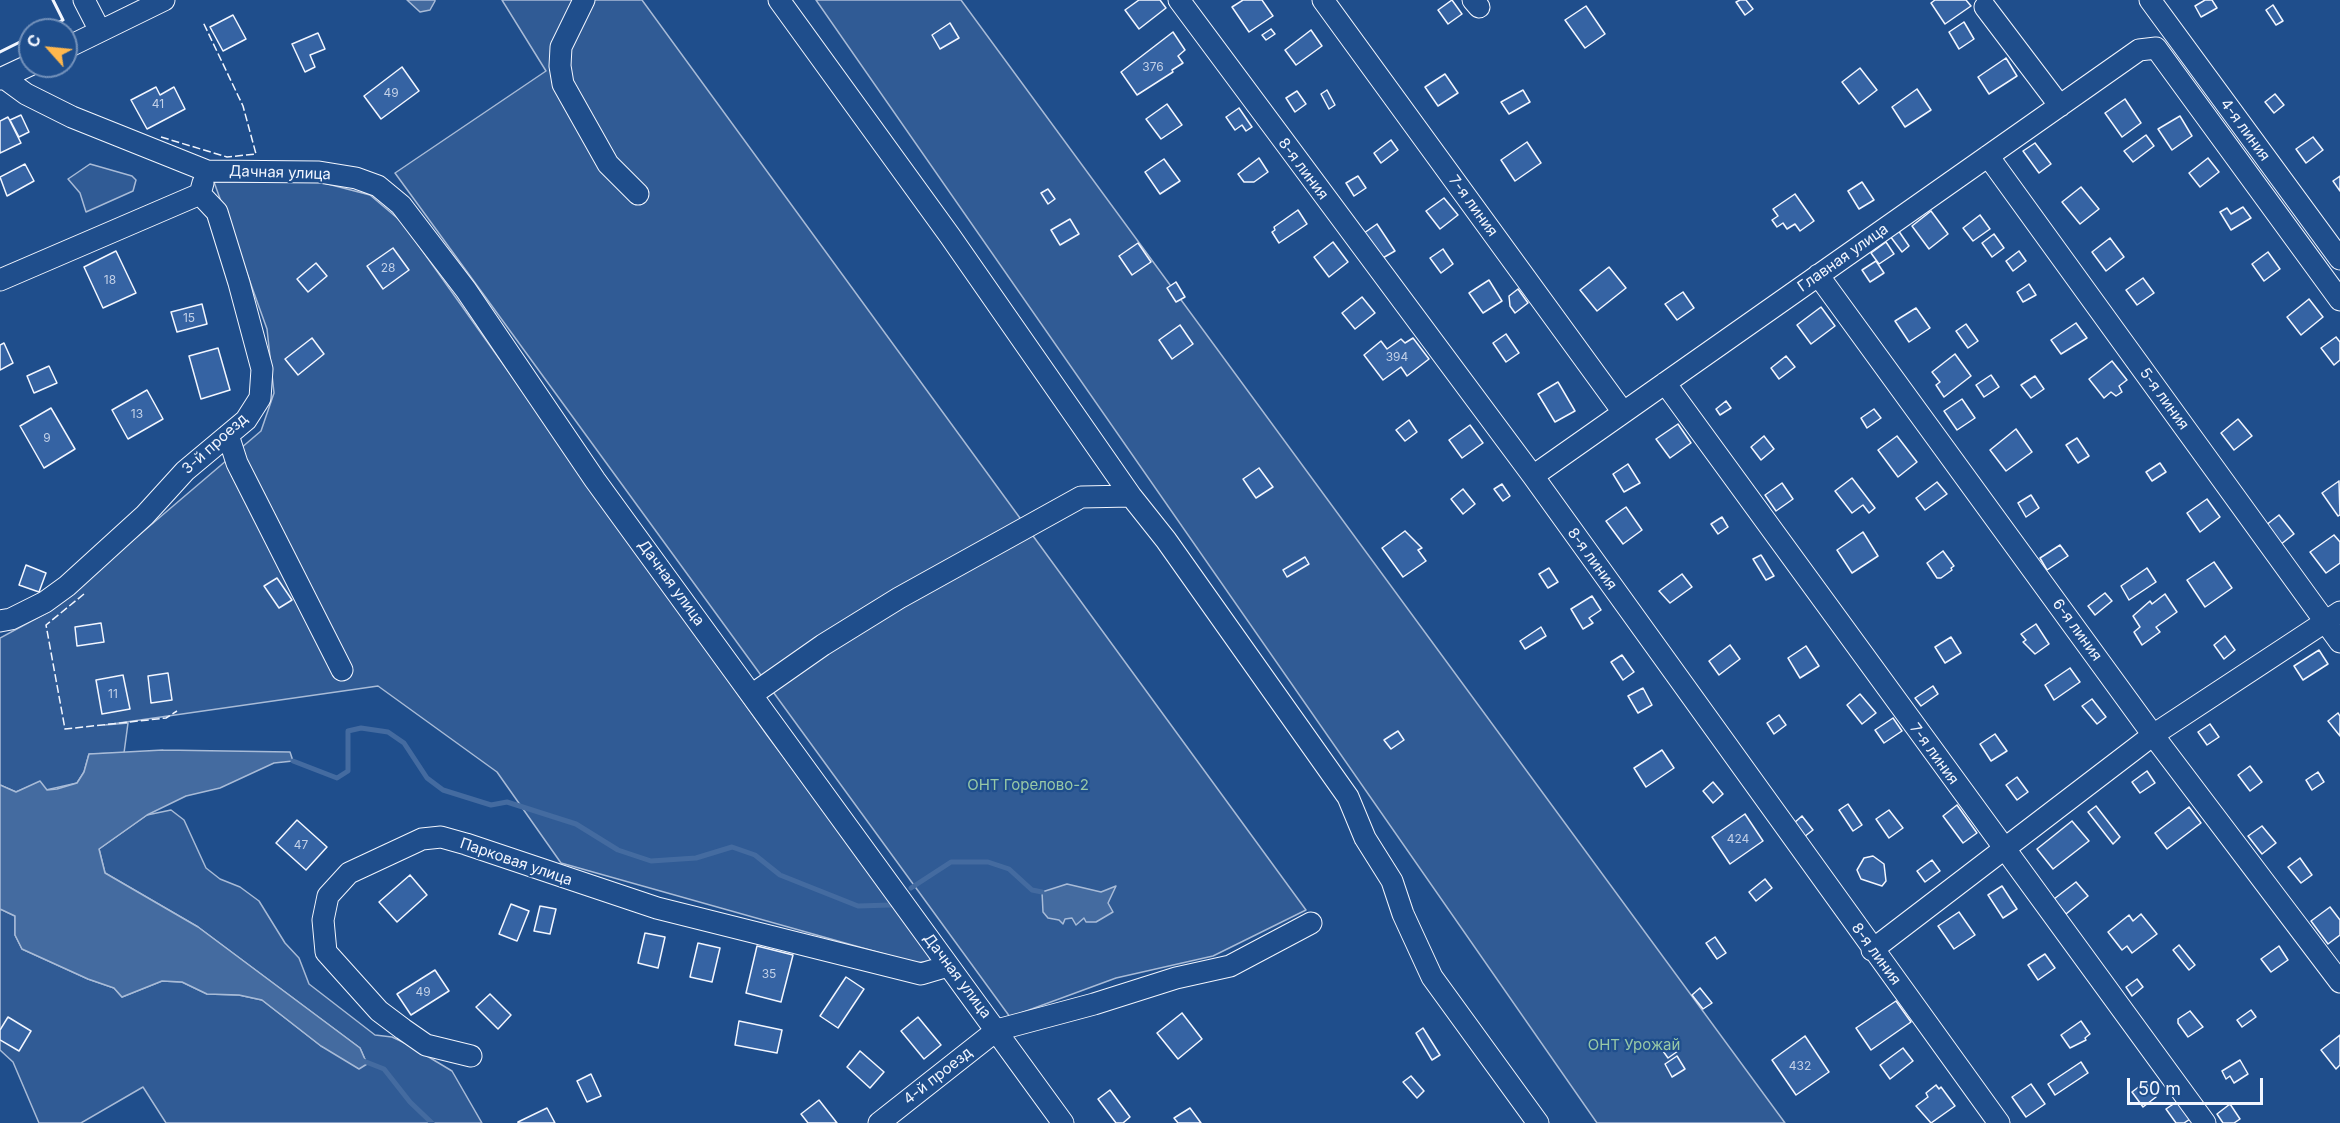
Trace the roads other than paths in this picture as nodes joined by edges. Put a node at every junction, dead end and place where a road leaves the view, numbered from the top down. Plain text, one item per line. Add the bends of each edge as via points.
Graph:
1 (84, 0) edge
2 (164, 0) edge
3 (584, 0) edge
4 (779, 0) edge
5 (1179, 0) edge
6 (1323, 0) edge
7 (2159, 3) edge
8 (1985, 7) dead end
9 (100, 31) junction
10 (78, 42) edge
11 (18, 71) edge
12 (2, 78) edge
13 (2060, 106) junction
14 (1988, 156) junction
15 (207, 171) junction
16 (200, 194) junction
17 (638, 194) dead end
18 (2340, 259) edge
19 (1818, 275) junction
20 (0, 280) edge
21 (2340, 300) edge
22 (1665, 383) junction
23 (1623, 412) junction
24 (228, 435) junction
25 (1533, 476) junction
26 (1131, 496) junction
27 (2333, 617) edge
28 (0, 621) edge
29 (2340, 642) edge
30 (342, 670) dead end
31 (753, 694) junction
32 (2153, 735) junction
33 (2002, 848) junction
34 (1311, 923) dead end
35 (1872, 950) junction
36 (948, 966) junction
37 (2340, 982) edge
38 (997, 1030) junction
39 (471, 1056) dead end
40 (879, 1123) edge
41 (1063, 1123) edge
42 (1538, 1123) edge
43 (1999, 1123) edge
44 (2205, 1123) edge

1 - 9 street
2 - 9 street
3 - 17 street via 561,47 563,84 608,164
4 - 26 street
5 - 25 street, 8-я линия
6 - 23 street, 7-я линия
7 - 18 street, 4-я линия
8 - 13 street
9 - 10 street
11 - 12 street
12 - 15 street, Дачная улица via 64,113
13 - 14 street, Главная улица
13 - 21 street, Главная улица via 2139,50 2156,48
14 - 19 street, Главная улица
14 - 27 street, 5-я линия
15 - 16 street, Дачная улица
15 - 31 street, Дачная улица via 347,176 378,186 400,205 466,290 595,480
16 - 20 street
16 - 24 street, 3-й проезд via 217,212 262,369 260,398 246,420
19 - 22 street, Главная улица
19 - 32 street, 6-я линия
22 - 23 street, Главная улица
22 - 33 street, 7-я линия
23 - 25 street, Главная улица
24 - 28 street, 3-й проезд via 185,471 121,537 45,602
24 - 30 street via 237,463
25 - 35 street, 8-я линия
26 - 31 street via 1082,497 899,598
26 - 42 street via 1173,549 1347,797 1365,838 1392,881 1432,977
27 - 29 street, 5-я линия
27 - 32 street
31 - 36 street, Дачная улица
32 - 33 street
32 - 37 street, 6-я линия
33 - 35 street
33 - 44 street, 7-я линия
34 - 38 street via 1230,966
35 - 43 street, 8-я линия
36 - 38 street, Дачная улица
36 - 39 street, Парковая улица via 921,974 657,908 441,837 422,839 349,873 328,896 323,920 326,952 379,1011 403,1029 426,1045
38 - 40 street, 4-й проезд
38 - 41 street, Дачная улица

